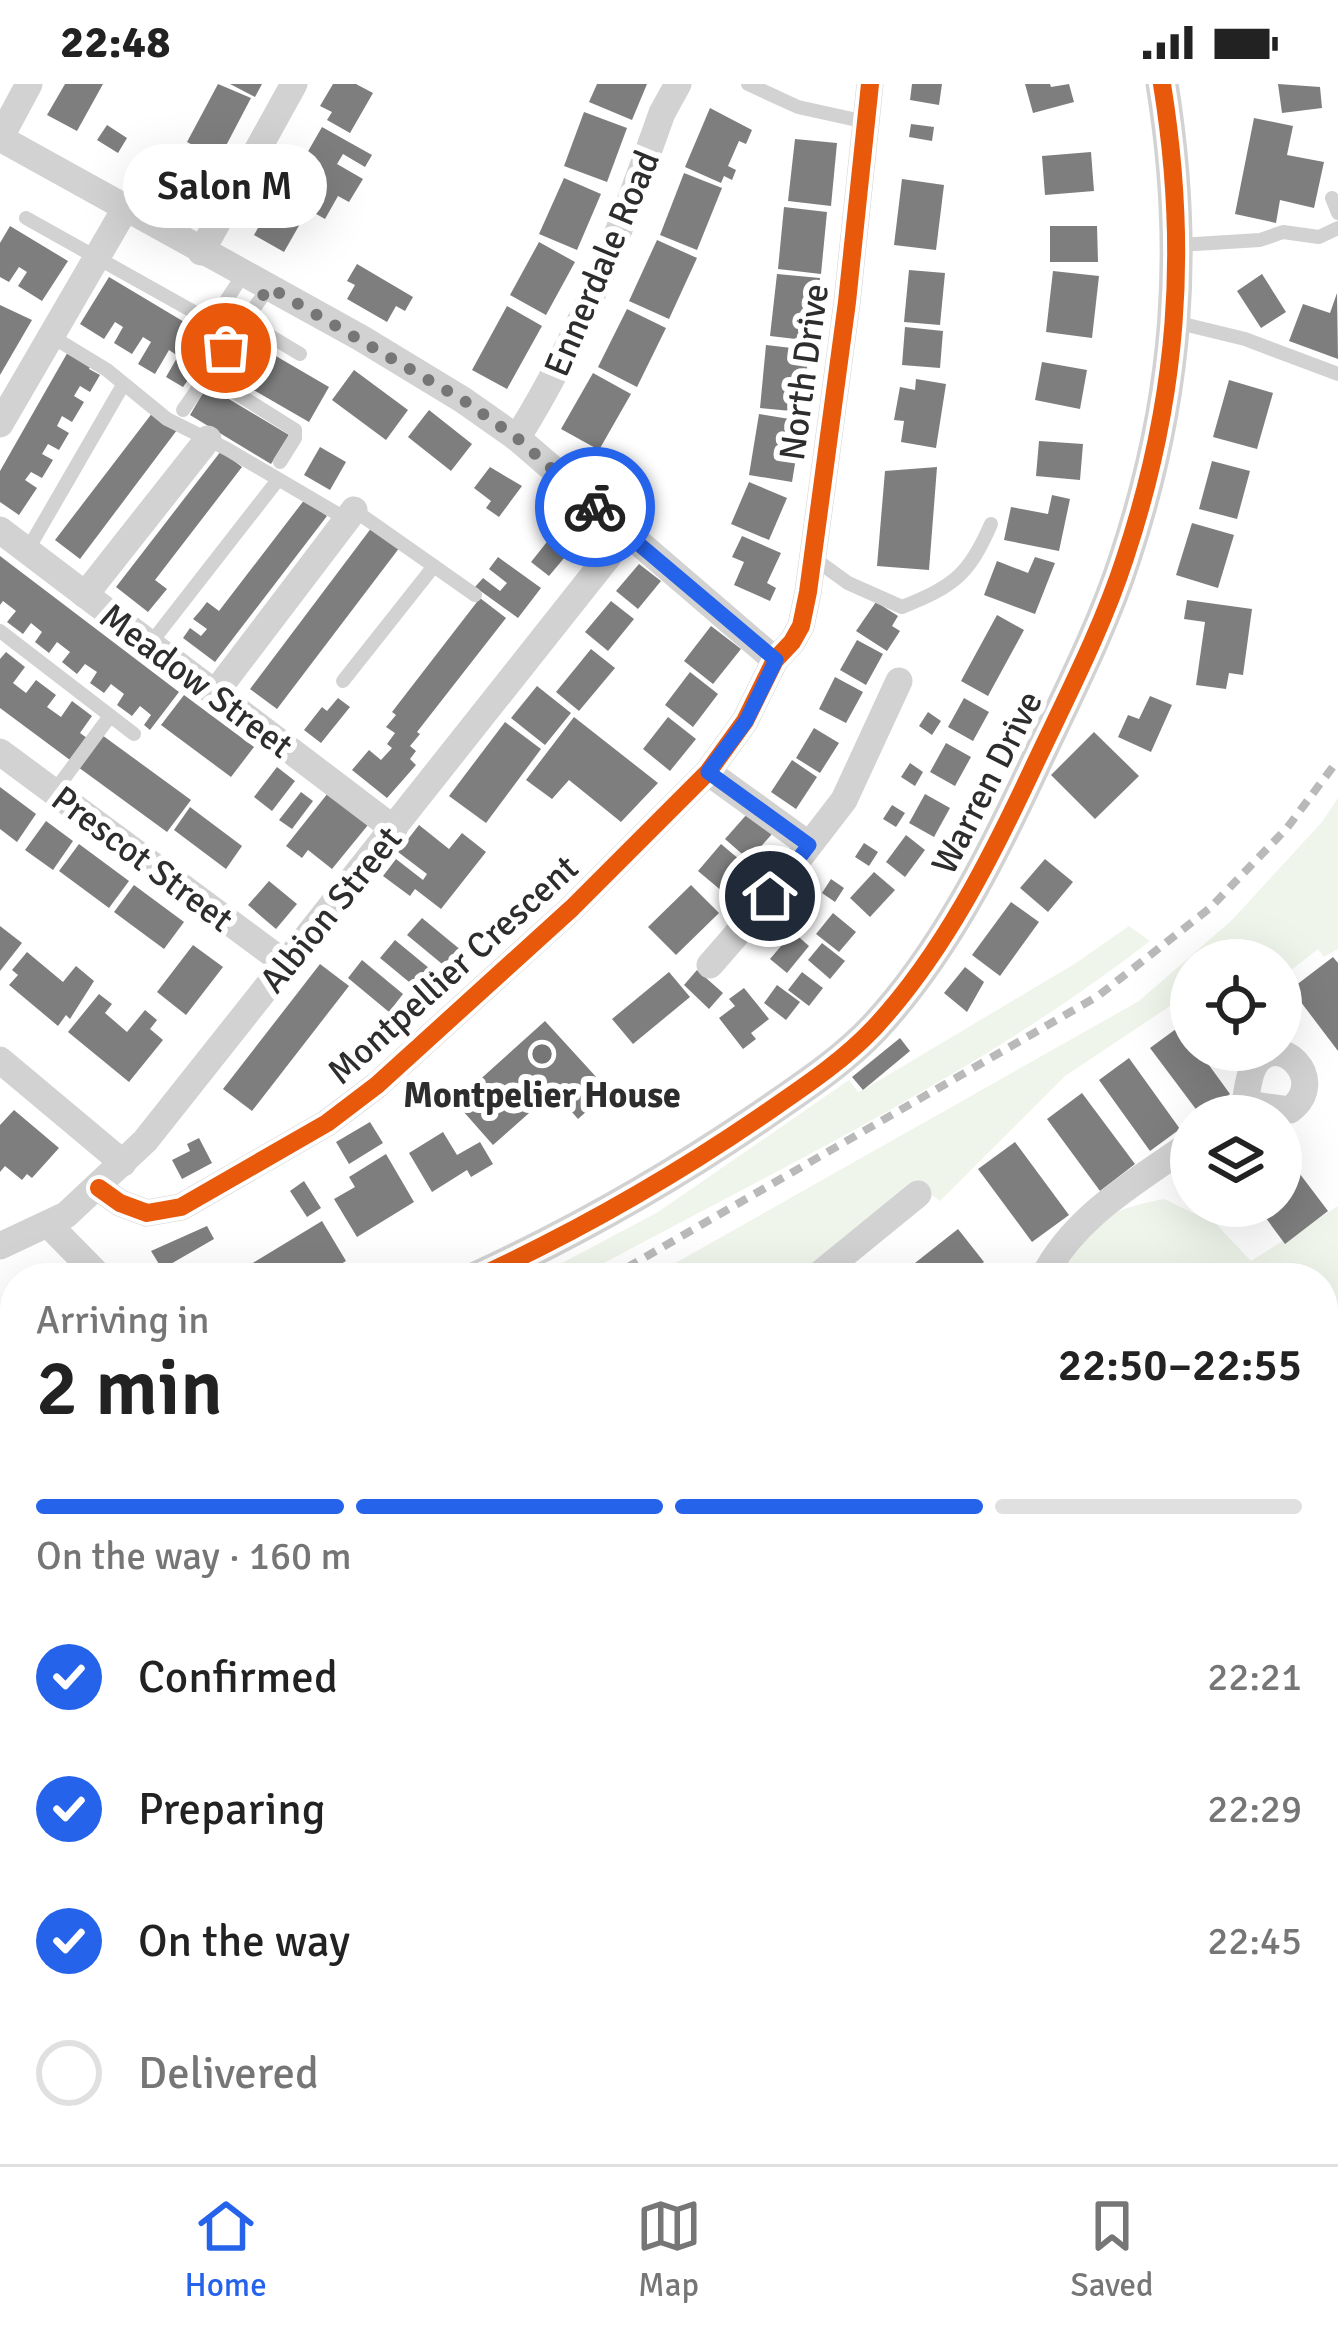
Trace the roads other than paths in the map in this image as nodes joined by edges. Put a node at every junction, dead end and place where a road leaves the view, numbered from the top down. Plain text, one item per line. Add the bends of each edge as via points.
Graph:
1 (29, 84) edge
2 (294, 84) edge
3 (678, 84) edge
4 (748, 84) edge
5 (870, 84) edge
6 (1162, 84) edge
7 (866, 122) junction
8 (0, 138) edge
9 (1332, 198) dead end
10 (124, 209) junction
11 (1338, 213) edge
12 (26, 218) dead end
13 (1338, 228) edge
14 (1178, 245) junction
15 (201, 252) junction
16 (98, 256) junction
17 (243, 274) junction
18 (269, 287) junction
19 (245, 321) junction
20 (1175, 322) junction
21 (51, 336) junction
22 (300, 354) dead end
23 (1338, 374) edge
24 (208, 375) junction
25 (124, 385) junction
26 (183, 410) dead end
27 (0, 424) edge
28 (517, 438) junction
29 (208, 439) junction
30 (280, 462) dead end
31 (277, 482) junction
32 (351, 515) junction
33 (991, 524) dead end
34 (0, 530) edge
35 (626, 534) junction
36 (28, 551) junction
37 (812, 557) junction
38 (434, 566) junction
39 (85, 595) junction
40 (476, 595) dead end
41 (0, 631) edge
42 (150, 644) junction
43 (776, 660) junction
44 (343, 681) dead end
45 (898, 681) dead end
46 (214, 693) junction
47 (110, 716) junction
48 (134, 734) dead end
49 (0, 752) edge
50 (708, 772) junction
51 (54, 792) junction
52 (394, 829) junction
53 (809, 845) junction
54 (286, 964) junction
55 (710, 964) dead end
56 (0, 1060) edge
57 (1170, 1158) edge
58 (123, 1163) junction
59 (98, 1188) junction
60 (919, 1194) dead end
61 (48, 1224) junction
62 (0, 1246) edge
63 (86, 1263) edge
64 (507, 1263) edge
65 (833, 1263) edge
66 (1050, 1263) edge

1 - 8 street
2 - 15 street
3 - 28 street, Ennerdale Road via 586,316
4 - 7 lane via 798,107
5 - 7 street, North Drive
6 - 14 street, Warren Drive
7 - 37 street, North Drive
8 - 10 street
9 - 11 lane
10 - 15 street
10 - 16 street
12 - 16 lane
13 - 14 lane via 1319,237 1283,232
14 - 20 street, Warren Drive
15 - 17 street
16 - 17 lane via 212,322
16 - 21 street
17 - 18 street
18 - 19 lane
18 - 28 street
19 - 22 lane
19 - 24 lane
20 - 23 lane
20 - 64 street, Warren Drive via 1143,498 1102,617 1001,836 901,997 833,1065 682,1169
21 - 25 lane
21 - 27 street
24 - 26 lane
24 - 30 lane via 295,430
25 - 29 lane
25 - 36 lane
28 - 35 street
29 - 31 lane
29 - 39 street
31 - 32 lane
31 - 42 lane
32 - 38 lane
32 - 46 street
33 - 37 lane via 974,565 902,608
34 - 36 street, Meadow Street
35 - 43 street
35 - 52 street, Albion Street
36 - 39 street, Meadow Street
37 - 43 street, North Drive via 801,626
38 - 40 lane
38 - 44 lane
39 - 42 street, Meadow Street
41 - 47 lane
42 - 46 street, Meadow Street
43 - 50 street, Montpellier Crescent via 746,721
45 - 53 street via 844,800
46 - 52 street, Meadow Street
47 - 48 lane
47 - 51 lane
49 - 51 street, Prescot Street
50 - 53 street
50 - 59 street, Montpellier Crescent via 480,994 327,1123 181,1207 147,1213
51 - 54 street, Prescot Street
52 - 54 street, Albion Street
53 - 55 street
54 - 58 street, Albion Street
56 - 58 street
57 - 66 street via 1093,1213
58 - 59 street, Albion Street
59 - 61 street, Albion Street
60 - 65 street
61 - 62 street, Albion Street
61 - 63 street

